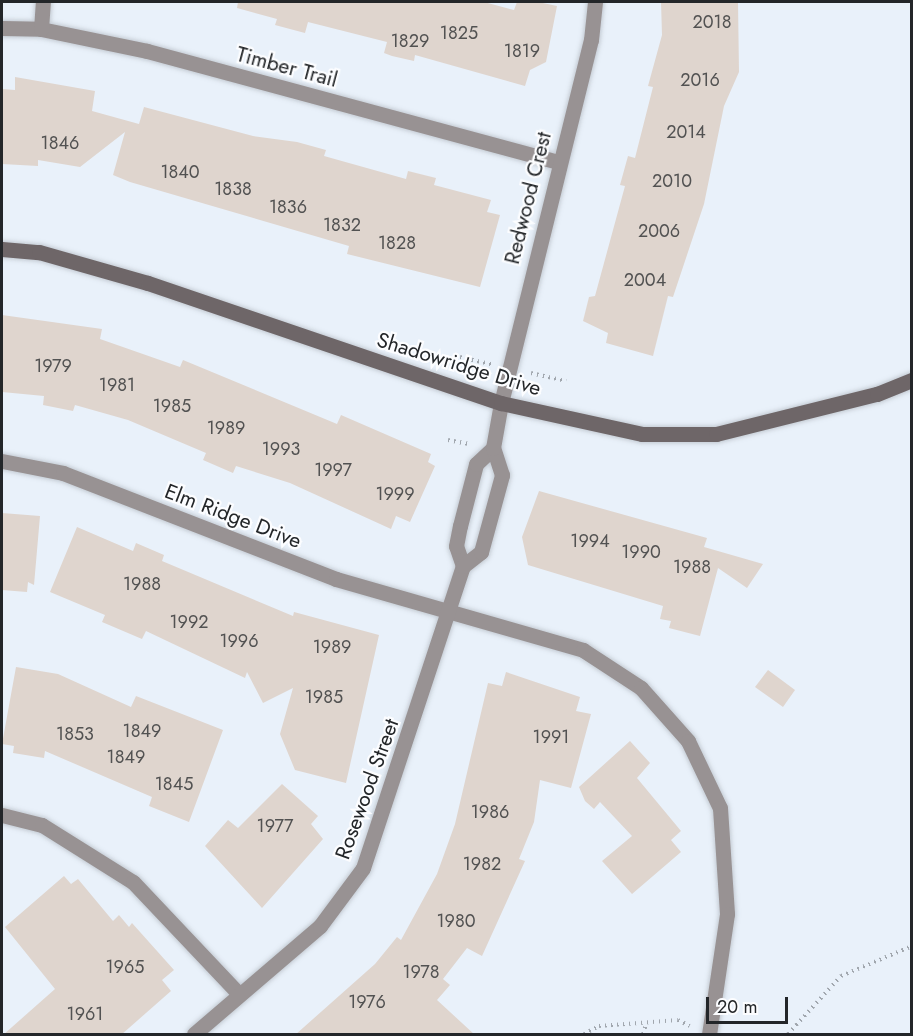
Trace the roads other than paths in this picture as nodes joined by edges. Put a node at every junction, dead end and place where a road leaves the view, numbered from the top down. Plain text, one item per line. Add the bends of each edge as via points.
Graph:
1 (43, 2) edge
2 (595, 2) edge
3 (2, 28) edge
4 (41, 29) junction
5 (558, 162) junction
6 (2, 249) edge
7 (912, 380) edge
8 (501, 404) junction
9 (493, 448) junction
10 (2, 460) edge
11 (464, 566) junction
12 (449, 610) junction
13 (2, 815) edge
14 (239, 994) junction
15 (703, 1032) edge
16 (194, 1035) edge

1 - 4 street
2 - 5 street, Redwood Crest via 591,40
3 - 4 street, Timber Trail
4 - 5 street, Timber Trail via 147,51
5 - 8 street, Redwood Crest
6 - 8 street, Shadowridge Drive via 39,252 148,283
7 - 8 street, Shadowridge Drive via 877,394 716,434 642,434
8 - 9 street, Rosewood Street
9 - 11 street, Rosewood Street via 476,464 463,515 456,546
9 - 11 street, Rosewood Street via 502,475 481,552
10 - 12 street, Elm Ridge Drive via 63,473 336,579
11 - 12 street, Rosewood Street
12 - 14 street, Rosewood Street via 363,868 320,926
12 - 15 street, Elm Ridge Drive via 583,650 641,688 688,741 720,808 728,914
13 - 14 street via 42,825 133,882
14 - 16 street, Rosewood Street

